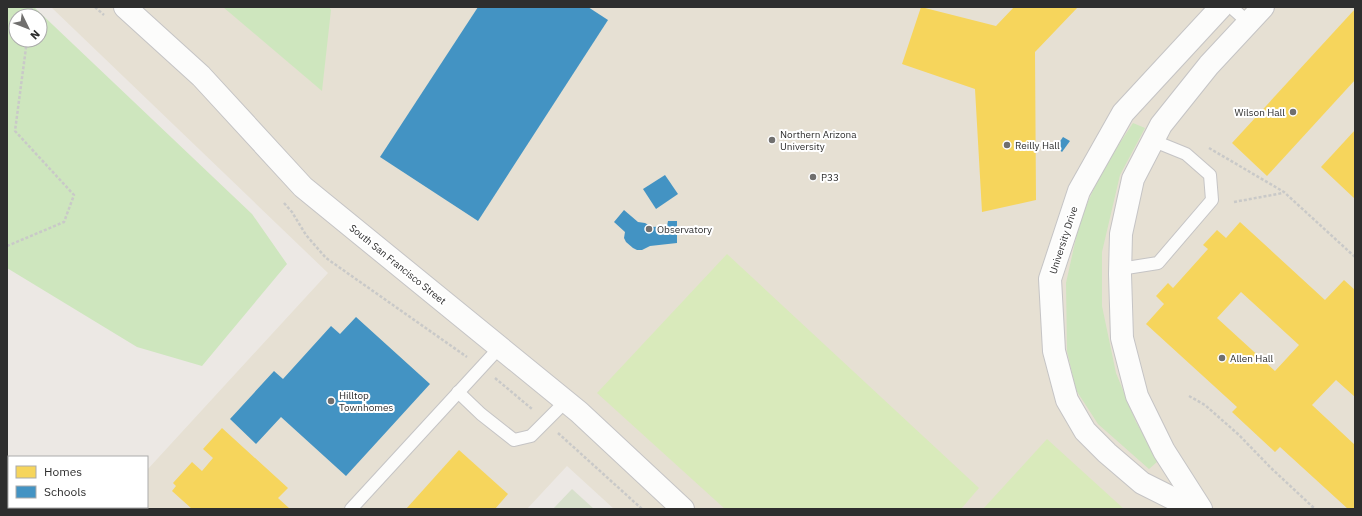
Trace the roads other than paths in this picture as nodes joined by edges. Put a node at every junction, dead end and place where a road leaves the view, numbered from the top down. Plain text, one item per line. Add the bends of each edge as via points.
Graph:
1 (125, 7) edge
2 (1221, 7) edge
3 (1231, 7) edge
4 (1263, 7) edge
5 (1249, 23) junction
6 (1154, 141) junction
7 (1120, 269) junction
8 (500, 347) junction
9 (458, 392) junction
10 (566, 401) junction
11 (351, 509) edge
12 (683, 509) edge
13 (1194, 509) edge
14 (1201, 509) edge

1 - 8 street, South San Francisco Street via 201,76 303,187
2 - 13 street, University Drive via 1123,113 1079,191 1050,279 1054,351 1067,400 1086,431 1142,483
3 - 5 lane
4 - 5 street
5 - 6 street via 1209,65 1161,125
6 - 7 street via 1133,179 1121,234
6 - 7 lane via 1186,154 1210,175 1212,200 1158,263
7 - 14 street via 1122,338 1137,396 1164,451
8 - 9 lane
8 - 10 street, South San Francisco Street
9 - 10 lane via 514,440 531,436
9 - 11 lane
10 - 12 street, South San Francisco Street

